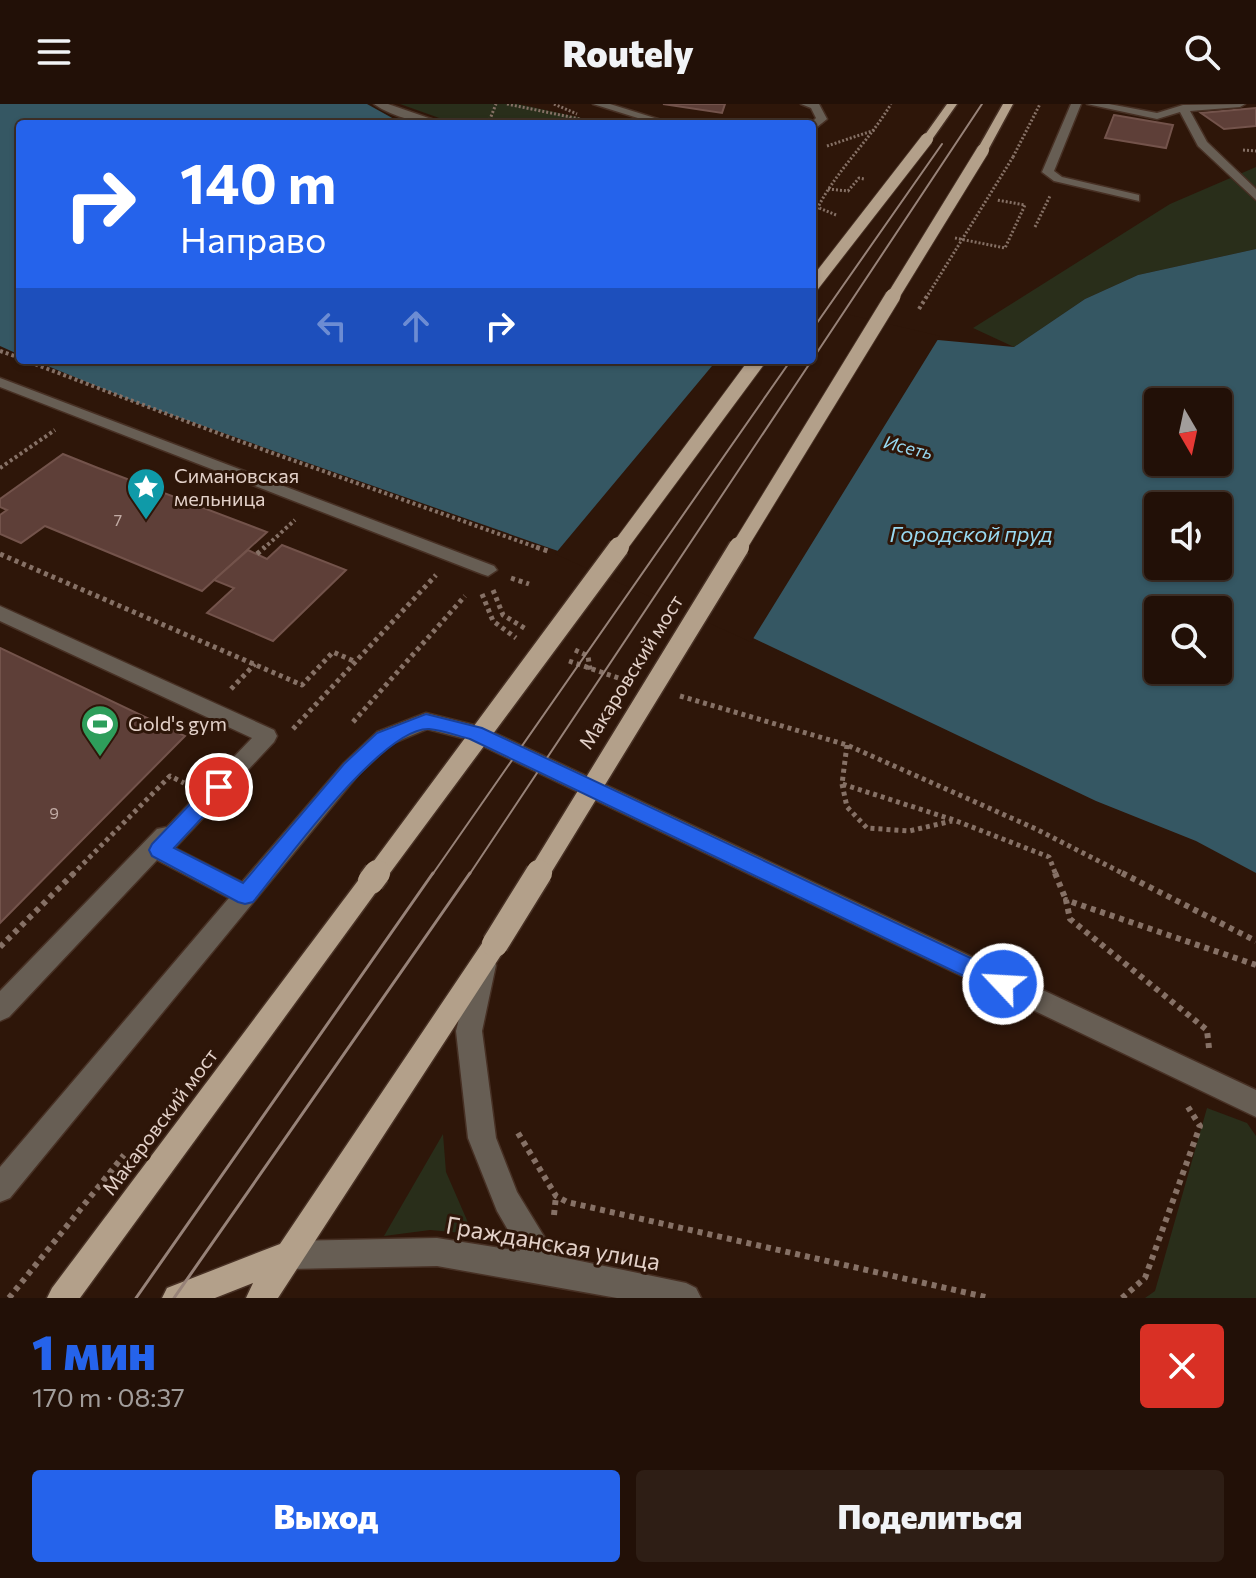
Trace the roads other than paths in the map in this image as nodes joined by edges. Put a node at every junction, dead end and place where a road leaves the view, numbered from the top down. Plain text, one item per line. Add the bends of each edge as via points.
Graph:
1 (379, 104) edge
2 (598, 104) edge
3 (806, 104) edge
4 (952, 104) edge
5 (1008, 104) edge
6 (1076, 104) edge
7 (1092, 104) edge
8 (1240, 104) edge
9 (1183, 108) junction
10 (425, 120) edge
11 (655, 120) edge
12 (816, 124) edge
13 (1255, 196) edge
14 (1135, 198) dead end
15 (816, 282) edge
16 (755, 364) edge
17 (0, 382) edge
18 (488, 570) dead end
19 (0, 613) edge
20 (187, 812) dead end
21 (249, 891) junction
22 (490, 951) junction
23 (0, 1009) edge
24 (1256, 1104) edge
25 (0, 1188) edge
26 (289, 1255) junction
27 (548, 1270) junction
28 (62, 1298) edge
29 (177, 1298) edge
30 (261, 1298) edge
31 (686, 1298) edge

1 - 10 street
2 - 11 street
3 - 12 street via 815,106 822,119
4 - 15 main road, bridge
5 - 22 main road, Макаровский мост, bridge
6 - 14 street via 1048,172
7 - 9 street via 1157,116
8 - 9 street
9 - 13 street via 1202,144
16 - 28 main road, Макаровский мост, bridge
17 - 18 street
19 - 21 street via 267,736 159,850
20 - 23 street
21 - 24 street via 351,769 384,738 426,721 475,733
21 - 25 street
22 - 26 main road, Макаровский мост
22 - 27 street via 469,1031 482,1138 507,1201
26 - 27 street, Гражданская улица via 437,1252
26 - 29 main road, Гражданская улица
26 - 30 main road, Макаровский мост
27 - 31 street, Гражданская улица

